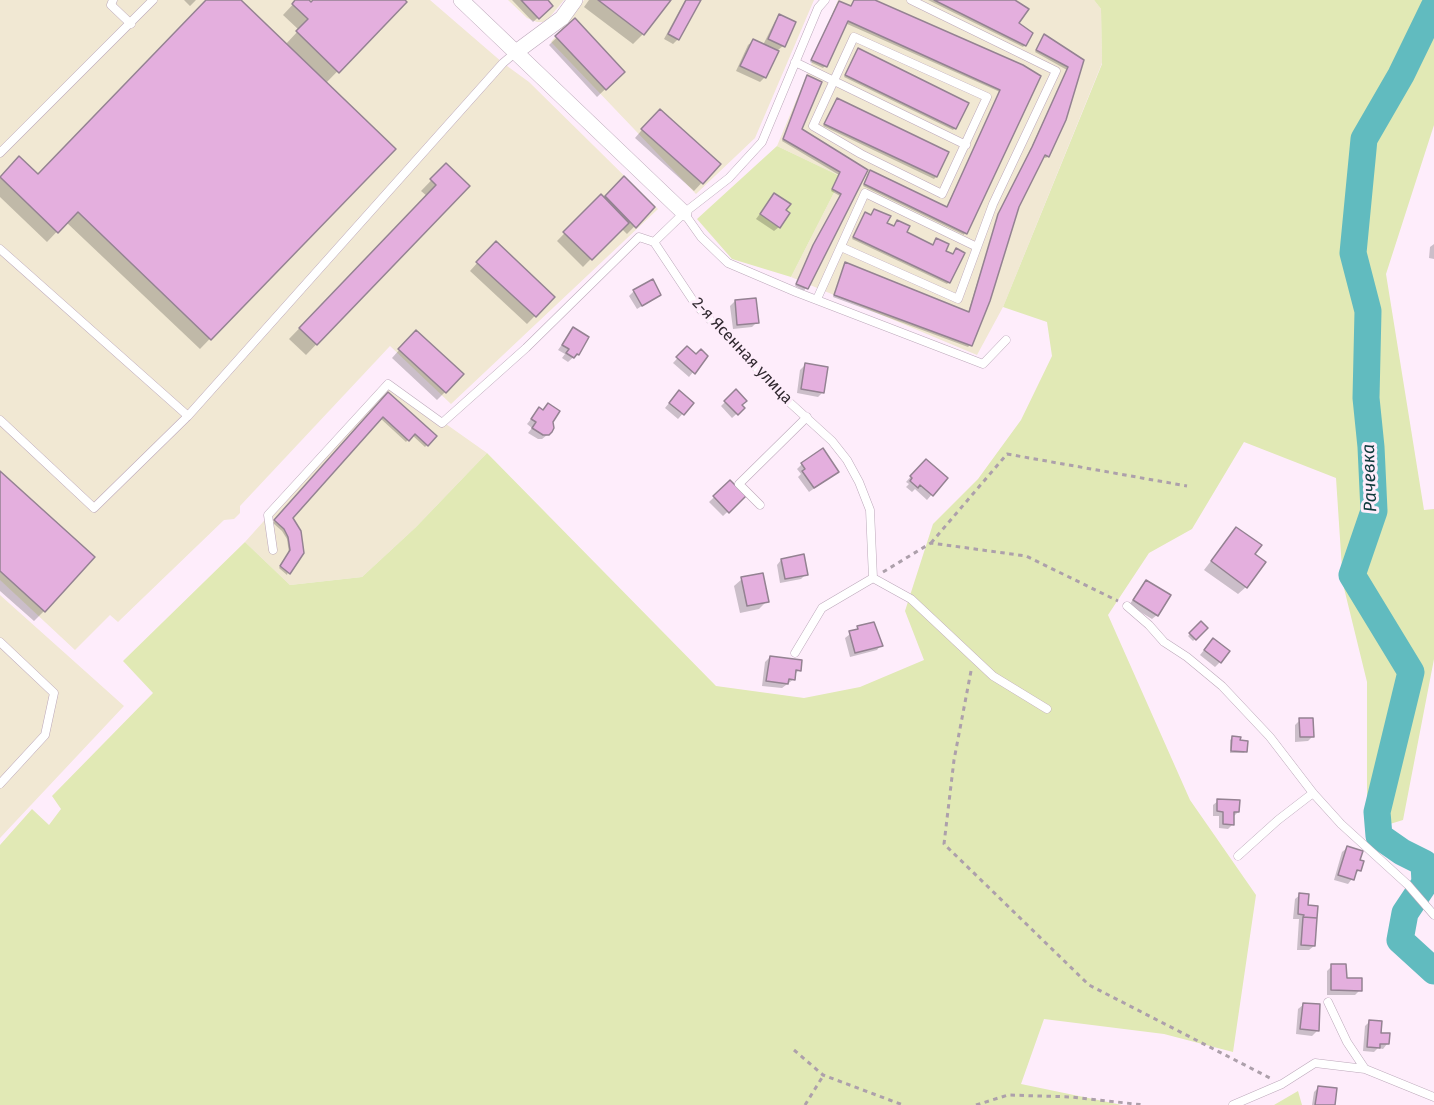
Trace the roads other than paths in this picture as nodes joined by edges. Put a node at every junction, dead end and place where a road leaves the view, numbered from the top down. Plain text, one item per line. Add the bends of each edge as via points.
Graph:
1 (113, 0) edge
2 (153, 0) edge
3 (461, 0) edge
4 (575, 0) edge
5 (825, 0) edge
6 (911, 0) edge
7 (131, 24) junction
8 (516, 52) junction
9 (795, 62) junction
10 (832, 80) junction
11 (966, 145) junction
12 (0, 153) edge
13 (684, 213) junction
14 (654, 242) junction
15 (841, 247) junction
16 (977, 247) junction
17 (0, 249) edge
18 (817, 299) junction
19 (1006, 340) dead end
20 (188, 416) junction
21 (807, 417) junction
22 (0, 420) edge
23 (760, 505) dead end
24 (273, 550) dead end
25 (873, 578) junction
26 (1127, 606) road end
27 (0, 642) edge
28 (795, 653) dead end
29 (1047, 709) dead end
30 (0, 784) edge
31 (1313, 793) junction
32 (1238, 856) dead end
33 (1434, 915) edge
34 (1328, 1002) dead end
35 (1365, 1069) junction
36 (1434, 1097) edge
37 (1233, 1105) edge

1 - 7 lane via 111,5
2 - 7 lane
3 - 8 street
4 - 8 street via 562,18
5 - 9 lane
6 - 16 lane via 1056,71 993,204
7 - 12 lane
8 - 13 street
8 - 20 lane
9 - 10 lane
9 - 13 lane via 762,142 729,178
10 - 11 lane
10 - 11 lane via 854,37 987,97
10 - 11 lane via 813,126 942,195
13 - 14 lane
13 - 18 lane via 701,237 728,263
14 - 21 lane, 2-я Ясенная улица via 696,305
14 - 24 lane via 639,237 526,348 442,423 388,384 268,515
15 - 16 lane via 958,298
15 - 16 lane via 865,193
15 - 18 lane
17 - 20 lane
18 - 19 lane via 983,364
20 - 22 lane via 94,508
21 - 23 lane via 739,484
21 - 25 lane, 2-я Ясенная улица via 832,441 859,482 870,510
25 - 28 lane via 822,608
25 - 29 lane via 911,599 993,676
26 - 31 lane via 1164,642 1222,686 1270,737
27 - 30 lane via 54,693 45,735
31 - 32 lane
31 - 33 lane
34 - 35 lane
35 - 36 lane
35 - 37 lane via 1315,1064 1282,1084

